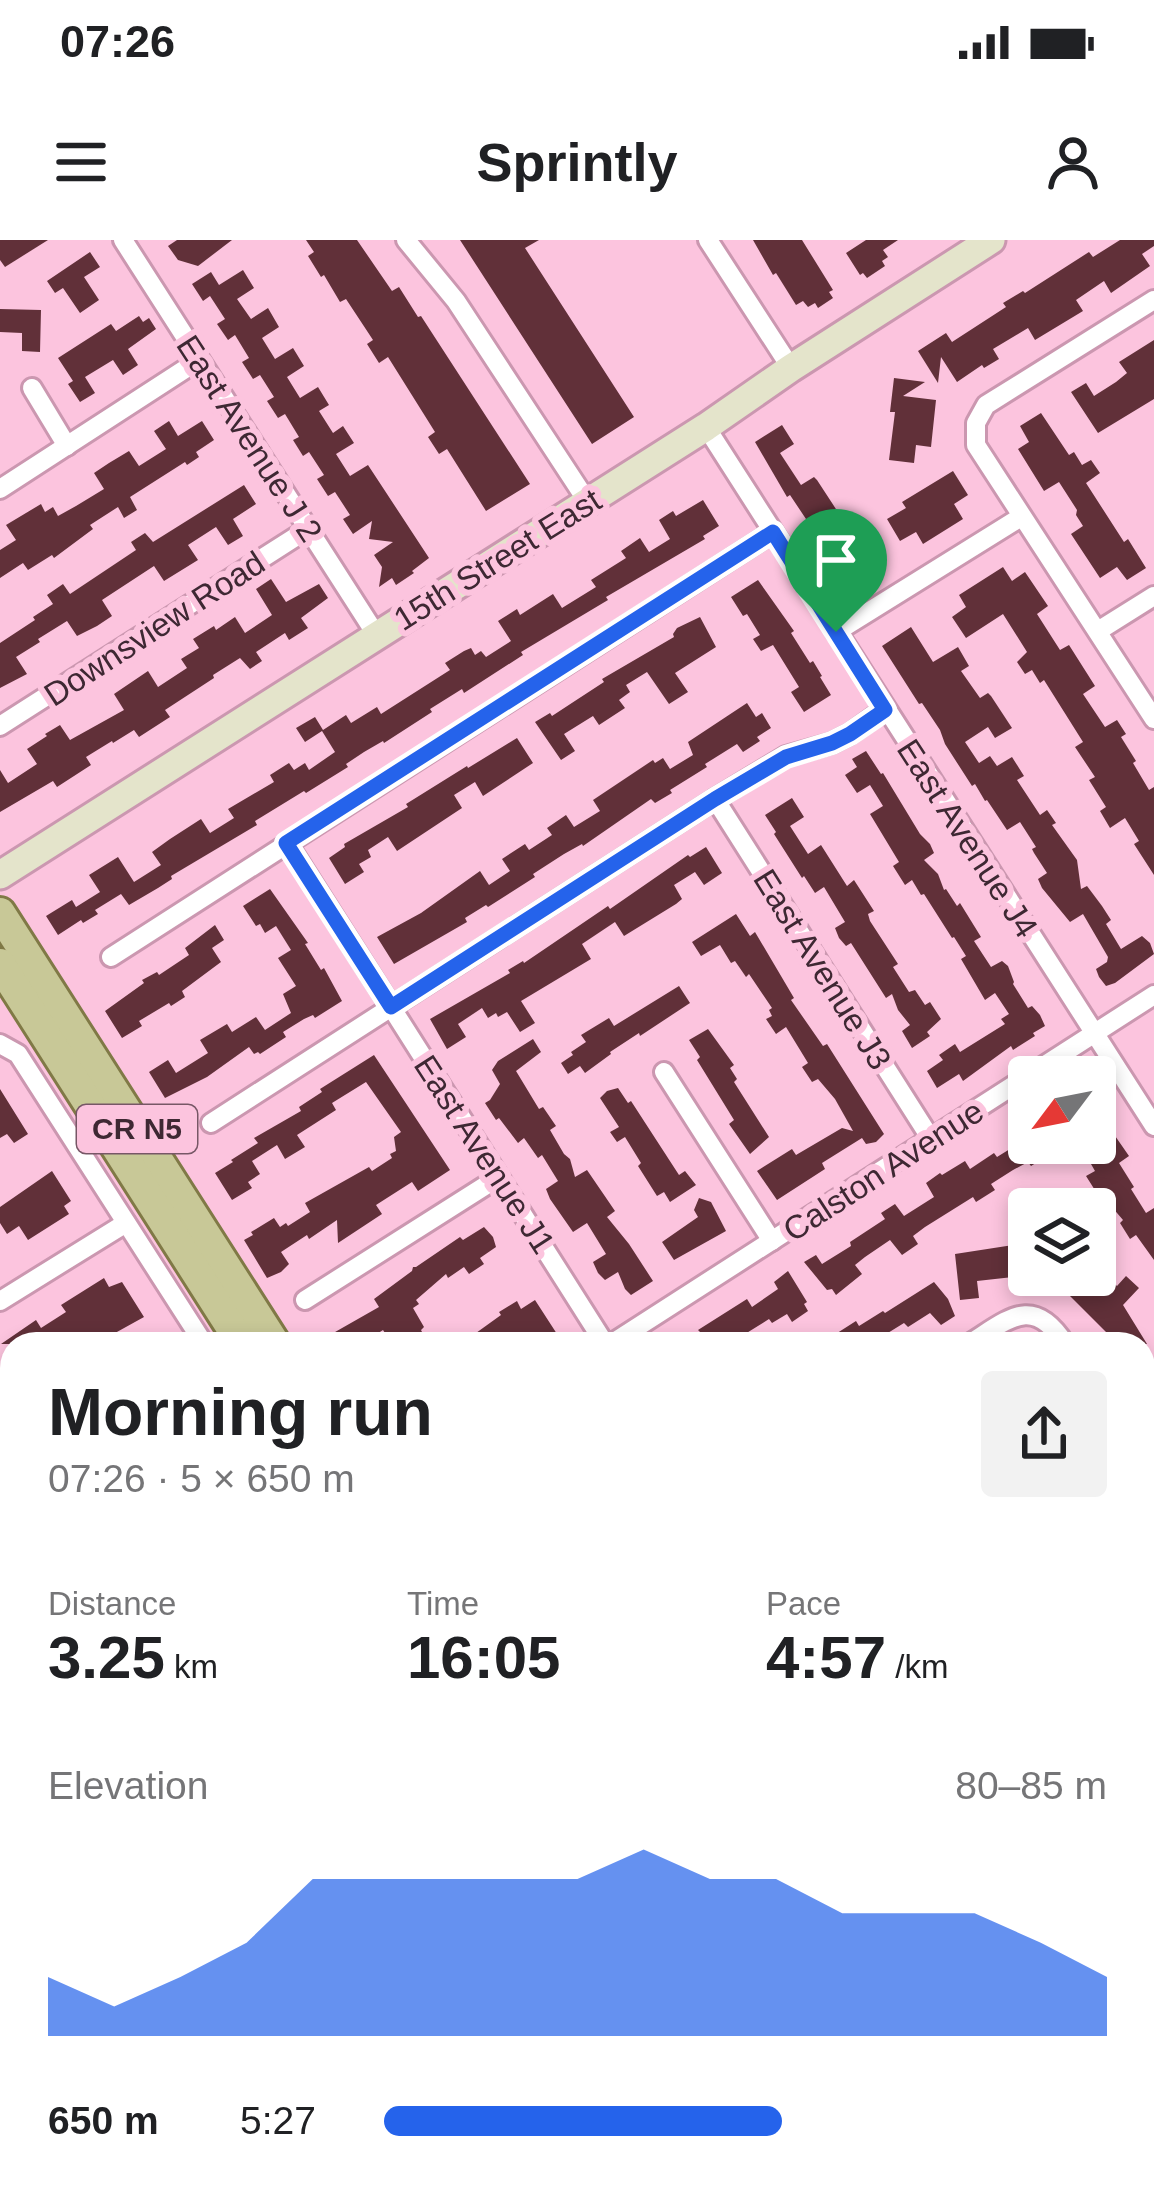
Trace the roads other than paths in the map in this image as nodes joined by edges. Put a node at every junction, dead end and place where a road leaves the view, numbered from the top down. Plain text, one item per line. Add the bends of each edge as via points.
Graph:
1 (122, 240) edge
2 (406, 240) edge
3 (708, 240) edge
4 (991, 240) edge
5 (1154, 300) edge
6 (200, 359) junction
7 (791, 368) junction
8 (32, 388) dead end
9 (706, 427) junction
10 (67, 446) junction
11 (0, 489) edge
12 (587, 501) junction
13 (1021, 517) junction
14 (308, 529) junction
15 (773, 532) junction
16 (1154, 596) edge
17 (836, 632) junction
18 (1099, 632) junction
19 (376, 635) junction
20 (885, 710) junction
21 (1154, 719) edge
22 (0, 726) edge
23 (715, 799) junction
24 (286, 843) junction
25 (0, 875) edge
26 (0, 913) edge
27 (110, 957) dead end
28 (0, 964) edge
29 (1154, 995) edge
30 (391, 1007) junction
31 (1094, 1034) junction
32 (0, 1044) edge
33 (664, 1072) dead end
34 (211, 1123) dead end
35 (1154, 1126) edge
36 (931, 1138) junction
37 (499, 1177) junction
38 (126, 1223) junction
39 (772, 1241) junction
40 (305, 1300) dead end
41 (0, 1301) edge
42 (196, 1332) edge
43 (234, 1332) edge
44 (266, 1332) edge
45 (600, 1332) edge
46 (627, 1332) edge
47 (988, 1332) edge
48 (1058, 1332) edge

1 - 6 street, East Avenue J 2
2 - 12 street via 456,301
3 - 7 street
4 - 7 street, 15th Street East
5 - 13 street via 986,405 976,445
6 - 10 street
6 - 14 street, East Avenue J 2
7 - 9 street, 15th Street East
8 - 10 street
9 - 12 street, 15th Street East
9 - 15 street, East Avenue J4
10 - 11 street
12 - 19 street, 15th Street East
13 - 17 street
13 - 18 street
14 - 19 street, East Avenue J 2
14 - 22 street, Downsview Road
15 - 17 street, East Avenue J4
15 - 24 street
16 - 18 street
17 - 20 street, East Avenue J4
18 - 21 street
19 - 25 street, 15th Street East
20 - 23 street
20 - 31 street, East Avenue J4
23 - 30 street
23 - 36 street, East Avenue J3
24 - 27 street
24 - 30 street, East Avenue J1
26 - 44 main road, CR N5
28 - 43 main road, CR N5
29 - 31 street, Calston Avenue
30 - 34 street
30 - 37 street, East Avenue J1
31 - 35 street, East Avenue J4
31 - 36 street, Calston Avenue
32 - 38 street via 18,1054
33 - 39 street
36 - 39 street, Calston Avenue
37 - 40 street
37 - 45 street, East Avenue J1
38 - 41 street
38 - 42 street
39 - 46 street, Calston Avenue
47 - 48 street via 1033,1313

